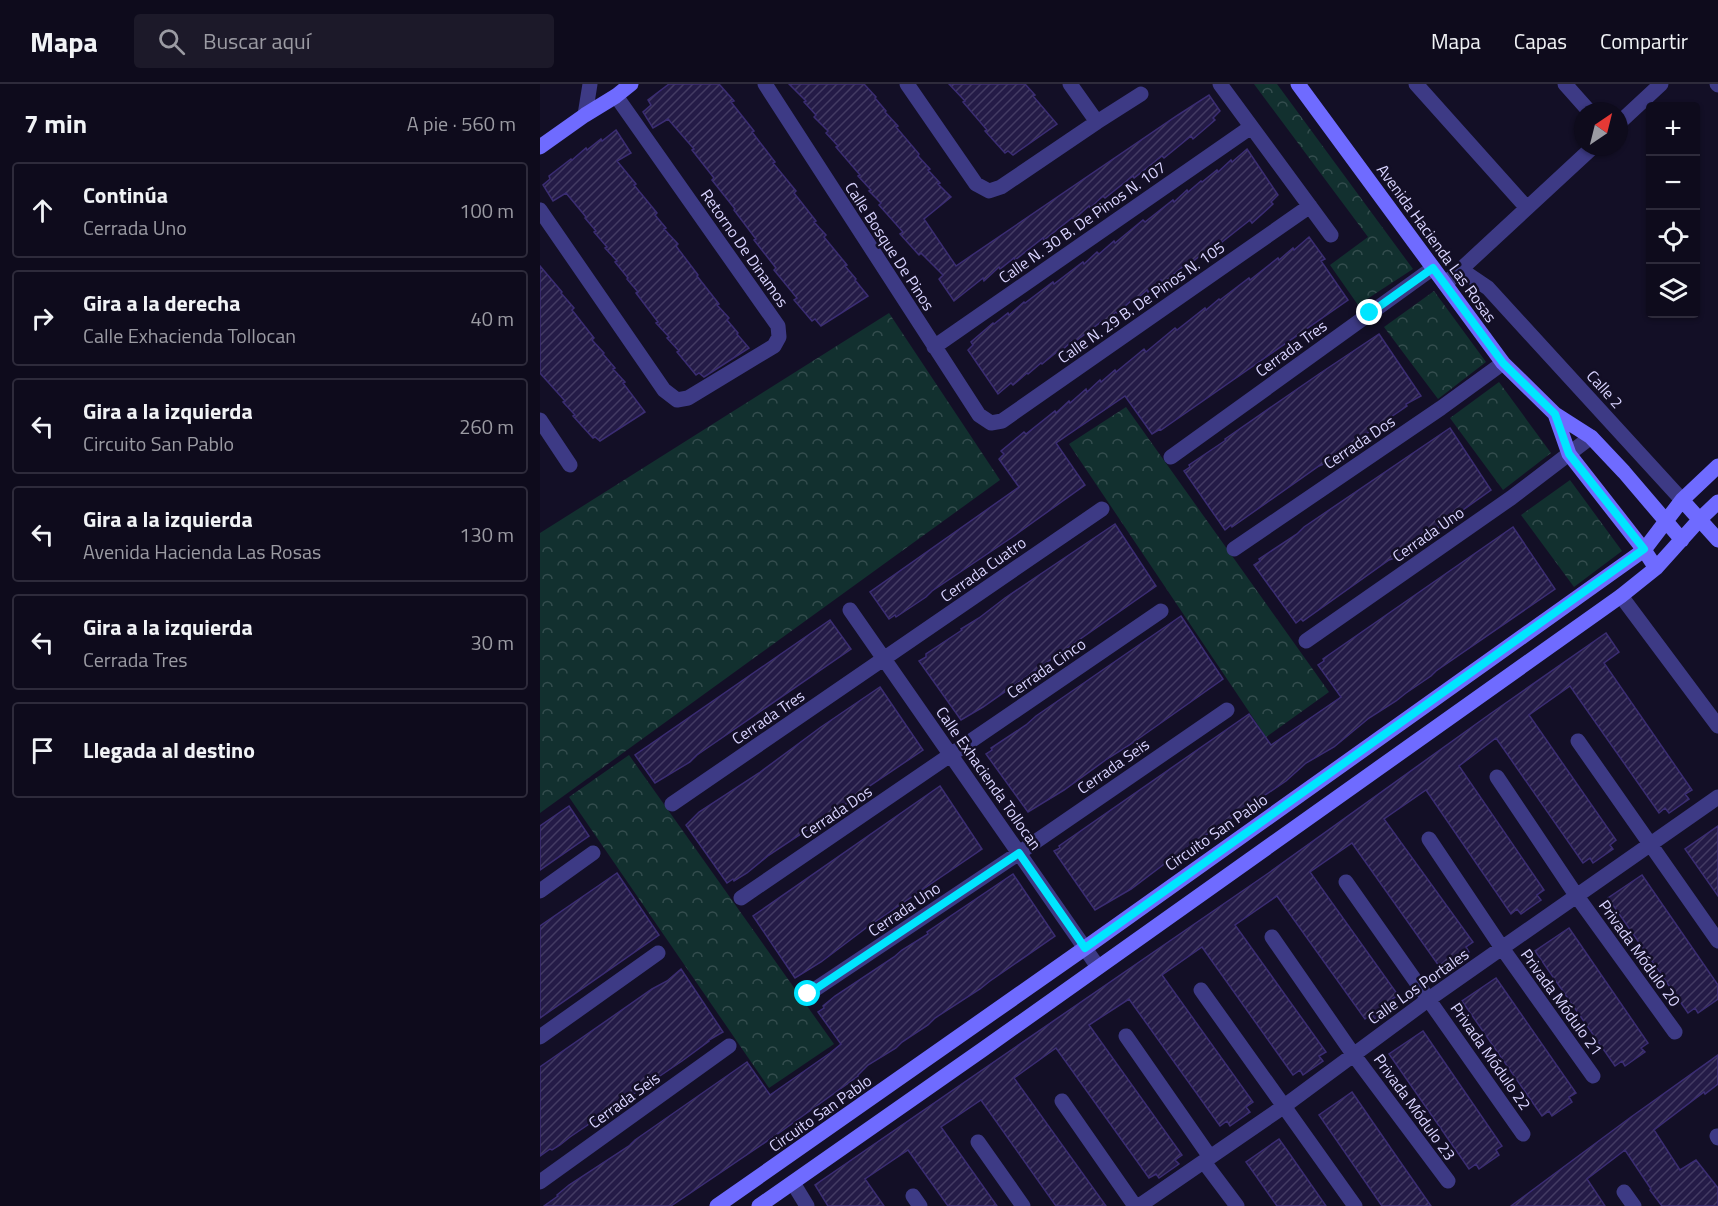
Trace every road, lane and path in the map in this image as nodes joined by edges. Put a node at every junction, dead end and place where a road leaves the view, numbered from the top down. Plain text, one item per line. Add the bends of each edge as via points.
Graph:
1 (590, 84) edge
2 (631, 84) edge
3 (765, 84) edge
4 (907, 84) edge
5 (1070, 84) edge
6 (1220, 84) edge
7 (1298, 84) edge
8 (1416, 84) edge
9 (1565, 84) edge
10 (1661, 84) edge
11 (1141, 94) dead end
12 (616, 96) junction
13 (1581, 102) edge
14 (585, 115) junction
15 (1628, 115) edge
16 (1096, 122) junction
17 (1251, 127) junction
18 (540, 147) edge
19 (1583, 156) edge
20 (1310, 206) junction
21 (1527, 208) junction
22 (540, 210) edge
23 (1331, 235) dead end
24 (1433, 268) junction
25 (1460, 269) junction
26 (1445, 284) junction
27 (934, 347) junction
28 (1503, 363) junction
29 (1555, 414) junction
30 (540, 420) edge
31 (991, 423) joint
32 (1591, 437) junction
33 (1569, 454) junction
34 (1171, 457) dead end
35 (570, 465) dead end
36 (1718, 466) edge
37 (1682, 500) junction
38 (1718, 502) edge
39 (1102, 509) dead end
40 (1700, 519) junction
41 (1665, 521) junction
42 (1682, 540) junction
43 (1718, 540) edge
44 (1234, 549) dead end
45 (1644, 549) junction
46 (1656, 568) junction
47 (1621, 596) junction
48 (850, 610) dead end
49 (1161, 611) dead end
50 (1306, 641) dead end
51 (885, 659) junction
52 (1227, 710) dead end
53 (1718, 726) edge
54 (1578, 741) dead end
55 (951, 755) junction
56 (1497, 777) dead end
57 (1718, 797) edge
58 (672, 804) dead end
59 (1429, 839) dead end
60 (1651, 846) junction
61 (593, 853) dead end
62 (1019, 853) junction
63 (1346, 882) dead end
64 (540, 891) edge
65 (1576, 895) junction
66 (741, 898) dead end
67 (1272, 937) dead end
68 (1718, 941) edge
69 (1085, 948) junction
70 (1502, 948) junction
71 (658, 953) dead end
72 (1098, 967) junction
73 (1201, 990) dead end
74 (808, 994) dead end
75 (1429, 999) junction
76 (970, 1029) junction
77 (1676, 1032) dead end
78 (1126, 1036) dead end
79 (540, 1037) edge
80 (729, 1046) dead end
81 (982, 1050) junction
82 (1353, 1054) junction
83 (1593, 1076) dead end
84 (1062, 1101) dead end
85 (1283, 1107) junction
86 (1523, 1134) dead end
87 (978, 1142) dead end
88 (1207, 1160) junction
89 (1448, 1181) dead end
90 (540, 1182) edge
91 (793, 1183) junction
92 (1624, 1192) dead end
93 (717, 1206) edge
94 (759, 1206) edge
95 (807, 1206) edge
96 (1023, 1206) edge
97 (1137, 1206) edge
98 (1237, 1206) edge
99 (1355, 1206) edge
100 (1634, 1206) edge

1 - 14 street
2 - 12 street
3 - 27 street, Calle Bosque De Pinos
4 - 16 street via 976,184 989,191 1001,187
5 - 16 street
6 - 17 street
7 - 24 street, Avenida Hacienda Las Rosas
8 - 21 street
9 - 13 street
10 - 15 street
11 - 16 street
12 - 14 street
12 - 22 street, Retorno De Dinamos via 778,326 779,337 774,346 688,398 677,400 664,390
14 - 18 street
17 - 20 street
17 - 27 street, Calle N. 30 B. De Pinos N. 107
19 - 21 street
20 - 23 street
20 - 31 street, Calle N. 29 B. De Pinos N. 105 via 1002,422
21 - 25 street
24 - 26 street, Avenida Hacienda Las Rosas
24 - 34 street, Cerrada Tres
25 - 26 street
25 - 37 street, Calle 2 via 1488,288
26 - 28 street, Avenida Hacienda Las Rosas
27 - 31 street, Calle Bosque De Pinos via 979,415
28 - 29 street, Avenida Hacienda Las Rosas
28 - 44 street, Cerrada Dos
29 - 32 street, Avenida Hacienda Las Rosas
29 - 33 street, Avenida Hacienda Las Rosas
30 - 35 street
32 - 33 street, Cerrada Uno
32 - 41 street, Avenida Hacienda Las Rosas
33 - 45 street, Avenida Hacienda Las Rosas
33 - 50 street, Cerrada Uno
36 - 37 street, Circuito San Pablo
37 - 40 street, Calle 2
37 - 41 street, Circuito San Pablo
38 - 40 street
39 - 51 street, Cerrada Cuatro
40 - 42 street
40 - 43 street, Calle 2
41 - 42 street, Avenida Hacienda Las Rosas
41 - 45 street, Circuito San Pablo
42 - 46 street
45 - 46 street, Avenida Hacienda Las Rosas
45 - 69 street, Circuito San Pablo
46 - 47 street
47 - 53 street
47 - 72 street
48 - 51 street, Calle Exhacienda Tollocan
49 - 55 street, Cerrada Cinco
51 - 55 street, Calle Exhacienda Tollocan
51 - 58 street, Cerrada Tres
52 - 62 street, Cerrada Seis
54 - 60 street
55 - 62 street, Calle Exhacienda Tollocan
55 - 66 street, Cerrada Dos
56 - 65 street, Privada Módulo 20
57 - 60 street, Calle Los Portales
59 - 70 street, Privada Módulo 21
60 - 65 street, Calle Los Portales
60 - 68 street
61 - 64 street
62 - 69 street, Calle Exhacienda Tollocan
62 - 74 street, Cerrada Uno
63 - 75 street, Privada Módulo 22
65 - 70 street, Calle Los Portales
65 - 77 street, Privada Módulo 20
67 - 82 street, Privada Módulo 23
69 - 72 street, Calle Exhacienda Tollocan
69 - 76 street, Circuito San Pablo
70 - 75 street, Calle Los Portales
70 - 83 street, Privada Módulo 21
71 - 79 street
72 - 81 street
73 - 85 street
75 - 82 street, Calle Los Portales
75 - 86 street, Privada Módulo 22
76 - 81 street
76 - 93 street, Circuito San Pablo
78 - 88 street
80 - 90 street, Cerrada Seis
81 - 91 street
82 - 85 street, Calle Los Portales
82 - 89 street, Privada Módulo 23
84 - 97 street
85 - 88 street, Calle Los Portales
85 - 99 street
87 - 96 street
88 - 97 street, Calle Los Portales
88 - 98 street
91 - 94 street
91 - 95 street
92 - 100 street

